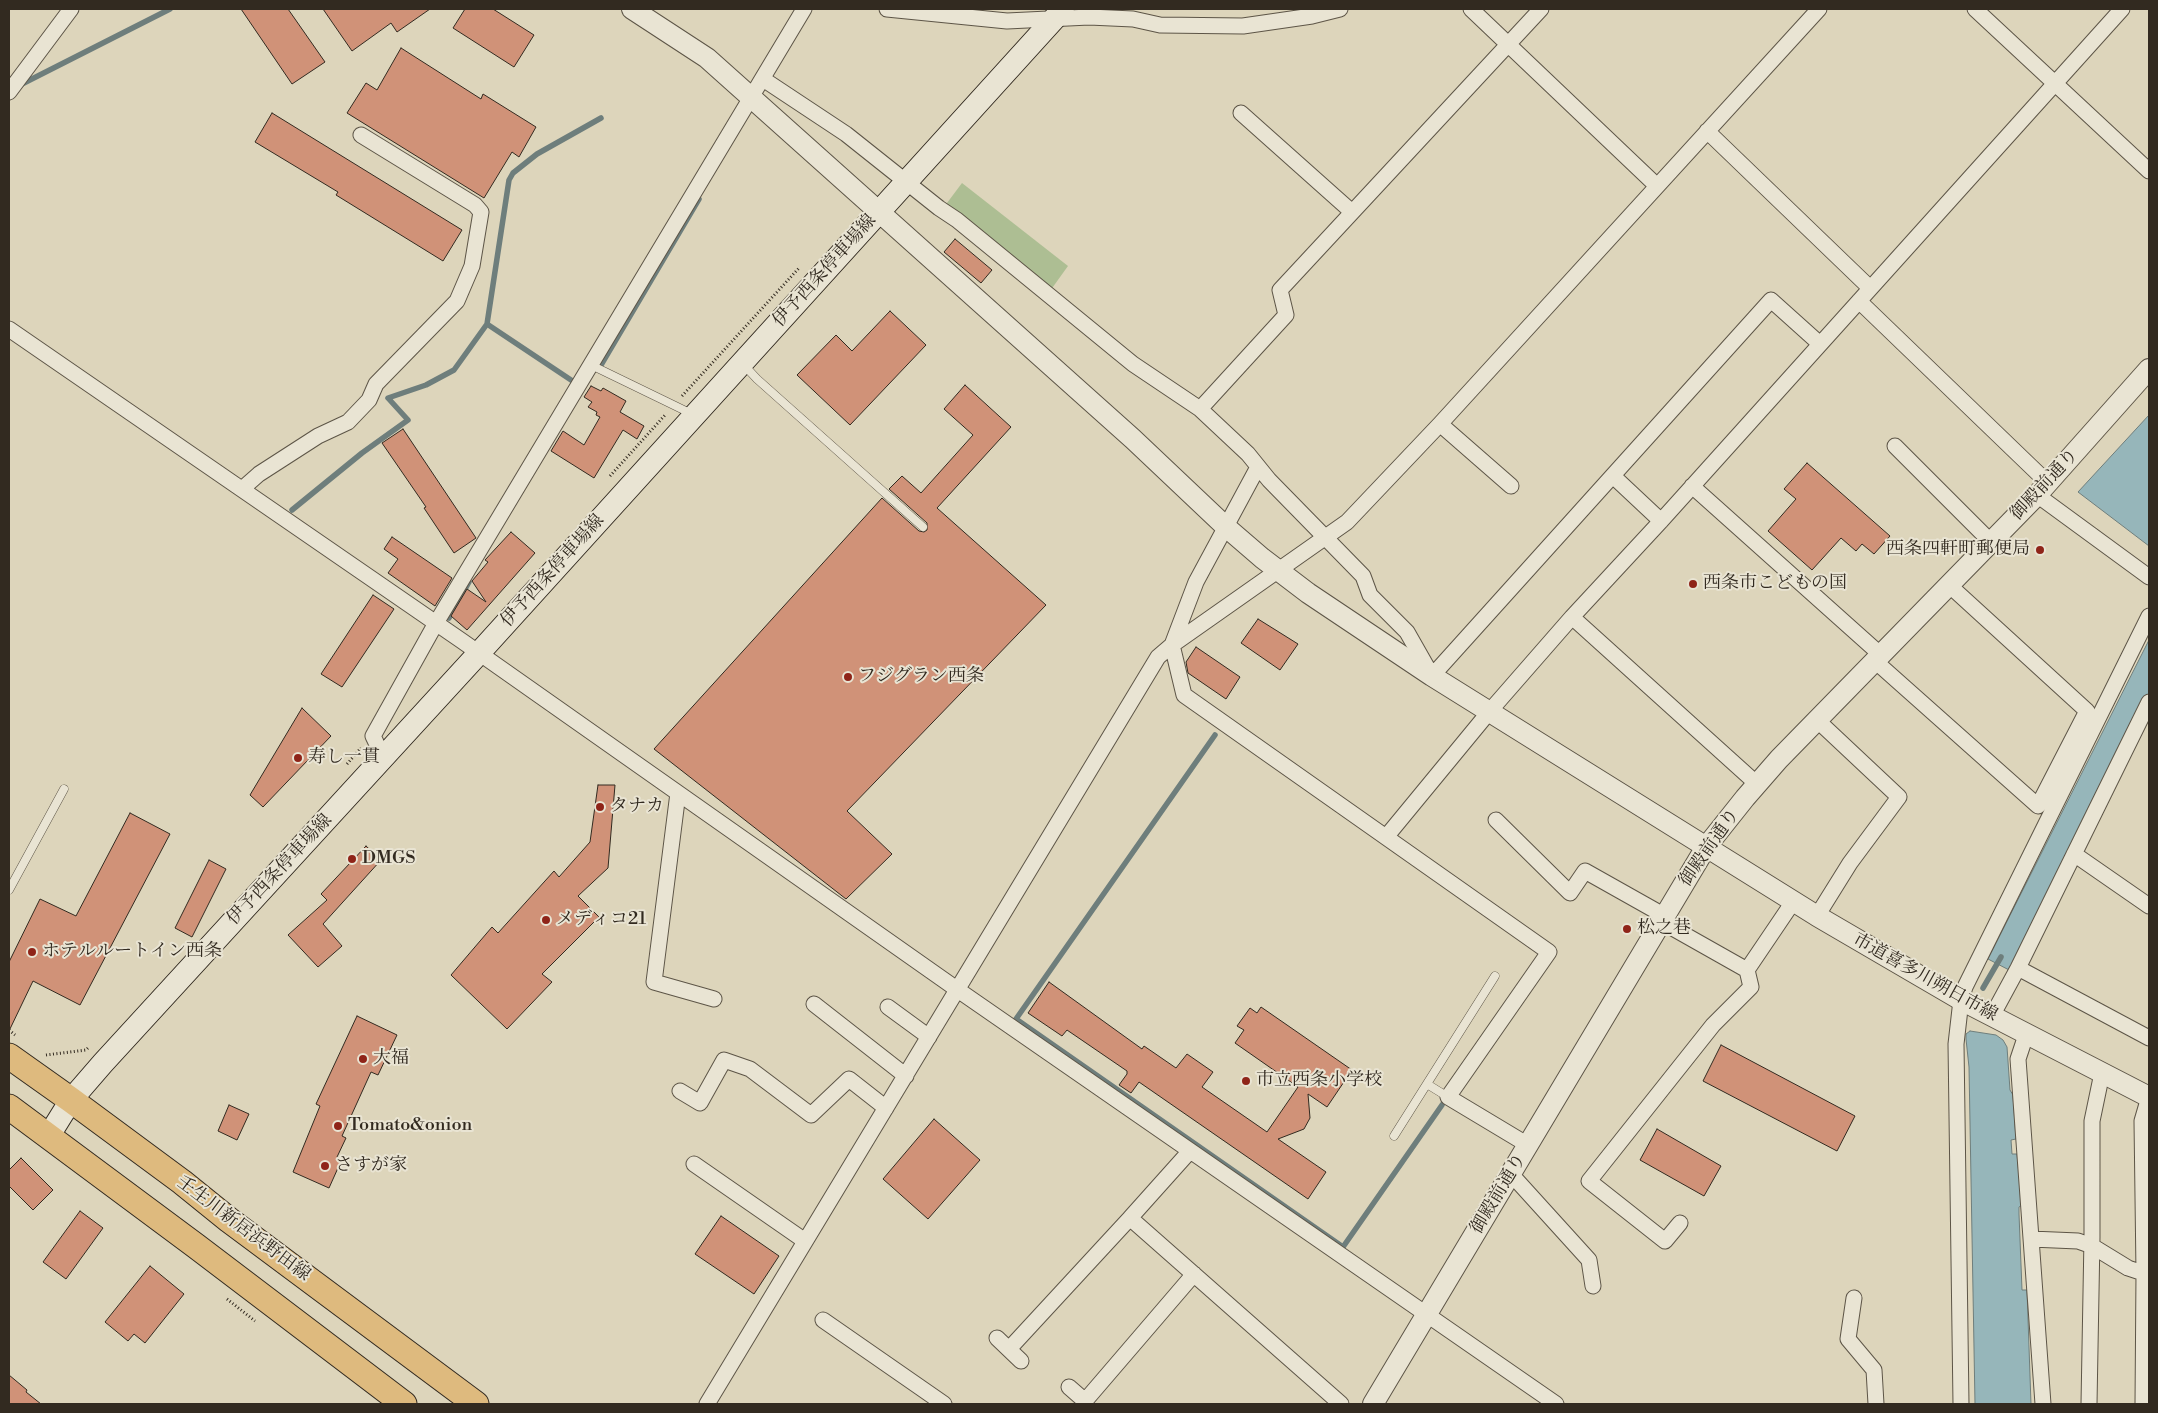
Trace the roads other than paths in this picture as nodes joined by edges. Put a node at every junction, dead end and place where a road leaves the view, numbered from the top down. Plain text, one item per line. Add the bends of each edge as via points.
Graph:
1 (71, 9) edge
2 (632, 9) edge
3 (804, 9) edge
4 (887, 9) edge
5 (1340, 9) edge
6 (1471, 9) edge
7 (1541, 9) edge
8 (1819, 9) edge
9 (1976, 9) edge
10 (2122, 9) edge
11 (1058, 14) edge
12 (1508, 44) junction
13 (762, 78) junction
14 (2054, 82) junction
15 (9, 92) edge
16 (751, 98) junction
17 (1241, 113) dead end
18 (1707, 131) junction
19 (361, 135) dead end
20 (2149, 171) edge
21 (907, 182) junction
22 (1658, 186) junction
23 (1352, 212) junction
24 (879, 213) junction
25 (1870, 288) junction
26 (1858, 300) junction
27 (9, 328) edge
28 (1820, 344) junction
29 (742, 363) junction
30 (591, 365) junction
31 (2149, 369) edge
32 (1200, 408) junction
33 (694, 415) junction
34 (1440, 424) junction
35 (1894, 446) dead end
36 (1258, 468) junction
37 (1613, 476) junction
38 (1511, 486) dead end
39 (1692, 486) junction
40 (242, 489) junction
41 (2042, 489) junction
42 (1661, 521) junction
43 (1226, 526) junction
44 (923, 527) dead end
45 (1325, 537) junction
46 (1991, 542) junction
47 (1277, 570) junction
48 (2149, 578) edge
49 (1949, 585) junction
50 (2149, 616) edge
51 (1572, 617) junction
52 (436, 623) junction
53 (1172, 645) junction
54 (479, 653) junction
55 (1878, 658) junction
56 (1432, 676) junction
57 (2149, 702) edge
58 (1489, 712) junction
59 (2145, 719) edge
60 (1817, 720) junction
61 (383, 757) junction
62 (1757, 784) junction
63 (64, 789) dead end
64 (678, 793) junction
65 (1496, 820) dead end
66 (1386, 838) junction
67 (1706, 847) junction
68 (2074, 854) junction
69 (9, 890) edge
70 (1793, 902) junction
71 (2149, 906) edge
72 (1817, 916) junction
73 (1663, 919) junction
74 (2018, 968) junction
75 (1747, 970) junction
76 (1495, 976) dead end
77 (958, 990) junction
78 (714, 999) dead end
79 (1961, 1000) junction
80 (814, 1004) dead end
81 (888, 1006) dead end
82 (1992, 1016) junction
83 (2026, 1035) junction
84 (929, 1037) junction
85 (2149, 1038) edge
86 (15, 1048) edge
87 (2102, 1073) junction
88 (906, 1076) junction
89 (1427, 1084) junction
90 (680, 1091) dead end
91 (1448, 1097) junction
92 (2149, 1097) edge
93 (72, 1100) junction
94 (9, 1107) edge
95 (886, 1108) junction
96 (48, 1136) junction
97 (1394, 1136) dead end
98 (1528, 1145) junction
99 (1190, 1151) junction
100 (694, 1164) dead end
101 (1511, 1174) junction
102 (1130, 1218) junction
103 (1680, 1223) dead end
104 (2031, 1239) junction
105 (805, 1241) junction
106 (2092, 1246) junction
107 (1194, 1274) junction
108 (2147, 1274) edge
109 (1593, 1286) dead end
110 (1854, 1298) dead end
111 (1427, 1314) junction
112 (824, 1320) dead end
113 (997, 1338) dead end
114 (1009, 1349) junction
115 (1021, 1361) dead end
116 (1069, 1387) dead end
117 (926, 1399) edge
118 (404, 1404) edge
119 (476, 1404) edge
120 (707, 1404) edge
121 (944, 1404) edge
122 (1341, 1404) edge
123 (1373, 1404) edge
124 (1556, 1404) edge
125 (1876, 1404) edge
126 (1961, 1404) edge
127 (2043, 1404) edge
128 (2089, 1404) edge
129 (2143, 1404) edge

1 - 15 street
2 - 16 street, 市道喜多川朔日市線 via 707,58
3 - 13 street
4 - 11 street via 1008,21
5 - 11 street via 1243,26 1160,25 1133,19
6 - 12 street
7 - 12 street
8 - 18 street
9 - 14 street
10 - 14 street
11 - 21 main road, 伊予西条停車場線
12 - 22 street
12 - 23 street
13 - 16 street
13 - 21 street via 846,134
14 - 20 street
14 - 25 street
16 - 24 street, 市道喜多川朔日市線
16 - 30 street
17 - 23 street
18 - 22 street
18 - 25 street
19 - 40 street via 482,212 472,266 457,301 376,384 369,400 348,422 318,436 259,474
21 - 24 main road, 伊予西条停車場線
21 - 32 street via 1133,364
22 - 34 street
23 - 32 street via 1280,290 1286,315
24 - 29 main road, 伊予西条停車場線
24 - 43 street, 市道喜多川朔日市線
25 - 26 street
26 - 28 street
26 - 41 street
27 - 40 street
28 - 37 street via 1771,300
28 - 39 street
29 - 33 main road, 伊予西条停車場線
29 - 44 lane
30 - 33 lane
30 - 52 street
31 - 41 street, 御殿前通り
32 - 36 street via 1248,454
33 - 54 main road, 伊予西条停車場線
34 - 38 street
34 - 45 street via 1347,522
35 - 46 street
36 - 43 street
36 - 45 street
37 - 42 street
37 - 56 street
39 - 42 street
39 - 55 street
40 - 52 street
41 - 46 street, 御殿前通り
41 - 48 street
42 - 51 street
43 - 47 street, 市道喜多川朔日市線
43 - 53 street via 1196,582
45 - 47 street
45 - 56 street via 1363,576 1370,595 1406,632
46 - 49 street, 御殿前通り
47 - 53 street
47 - 56 street, 市道喜多川朔日市線
49 - 55 street, 御殿前通り
49 - 55 street via 2087,711 2038,806
50 - 79 street
51 - 58 street
51 - 62 street
52 - 54 street
52 - 61 street via 373,736
53 - 66 street via 1184,695
53 - 77 street via 1144,677
54 - 61 main road, 伊予西条停車場線
54 - 64 street
55 - 60 street, 御殿前通り
56 - 58 street, 市道喜多川朔日市線
57 - 59 street
58 - 66 street
58 - 67 street, 市道喜多川朔日市線
59 - 68 street
60 - 62 street, 御殿前通り
60 - 72 street via 1899,796 1850,863
61 - 93 main road, 伊予西条停車場線
62 - 67 street, 御殿前通り
63 - 69 lane
64 - 77 street
64 - 78 street via 654,982
65 - 73 street via 1570,894 1584,871
66 - 91 street via 1549,952
67 - 70 street, 市道喜多川朔日市線
67 - 73 street, 御殿前通り
68 - 71 street
68 - 74 street
70 - 72 street, 市道喜多川朔日市線
70 - 75 street
72 - 79 street, 市道喜多川朔日市線
73 - 75 street
73 - 98 street, 御殿前通り
74 - 82 street
74 - 85 street
75 - 103 street via 1751,987 1713,1025 1589,1181 1665,1241
76 - 89 lane
77 - 84 street
77 - 99 street
79 - 82 street, 市道喜多川朔日市線
79 - 126 street via 1956,1044
80 - 88 street
81 - 84 street
82 - 83 street, 市道喜多川朔日市線
83 - 87 street, 市道喜多川朔日市線
83 - 104 street via 2018,1060
84 - 88 street
86 - 93 main road, 壬生川新居浜野田線
87 - 92 street, 市道喜多川朔日市線
87 - 106 street via 2092,1121
88 - 95 street
89 - 91 lane
89 - 97 lane
90 - 95 street via 700,1103 724,1060 750,1069 811,1115 849,1079
91 - 98 street
92 - 108 street via 2142,1120
93 - 96 main road, 伊予西条停車場線
93 - 119 main road, 壬生川新居浜野田線
94 - 96 main road
95 - 105 street
96 - 118 main road
98 - 101 street, 御殿前通り
99 - 102 street
99 - 111 street
100 - 105 street
101 - 109 street via 1589,1260
101 - 111 street, 御殿前通り
102 - 107 street
102 - 114 street
104 - 106 street via 2078,1241
104 - 127 street
105 - 120 street
106 - 108 street via 2128,1268
106 - 128 street
107 - 116 street via 1085,1400
107 - 122 street
108 - 129 street
110 - 125 street via 1848,1339 1874,1370
111 - 123 street, 御殿前通り
111 - 124 street
112 - 117 street
113 - 114 street
114 - 115 street
117 - 121 street

